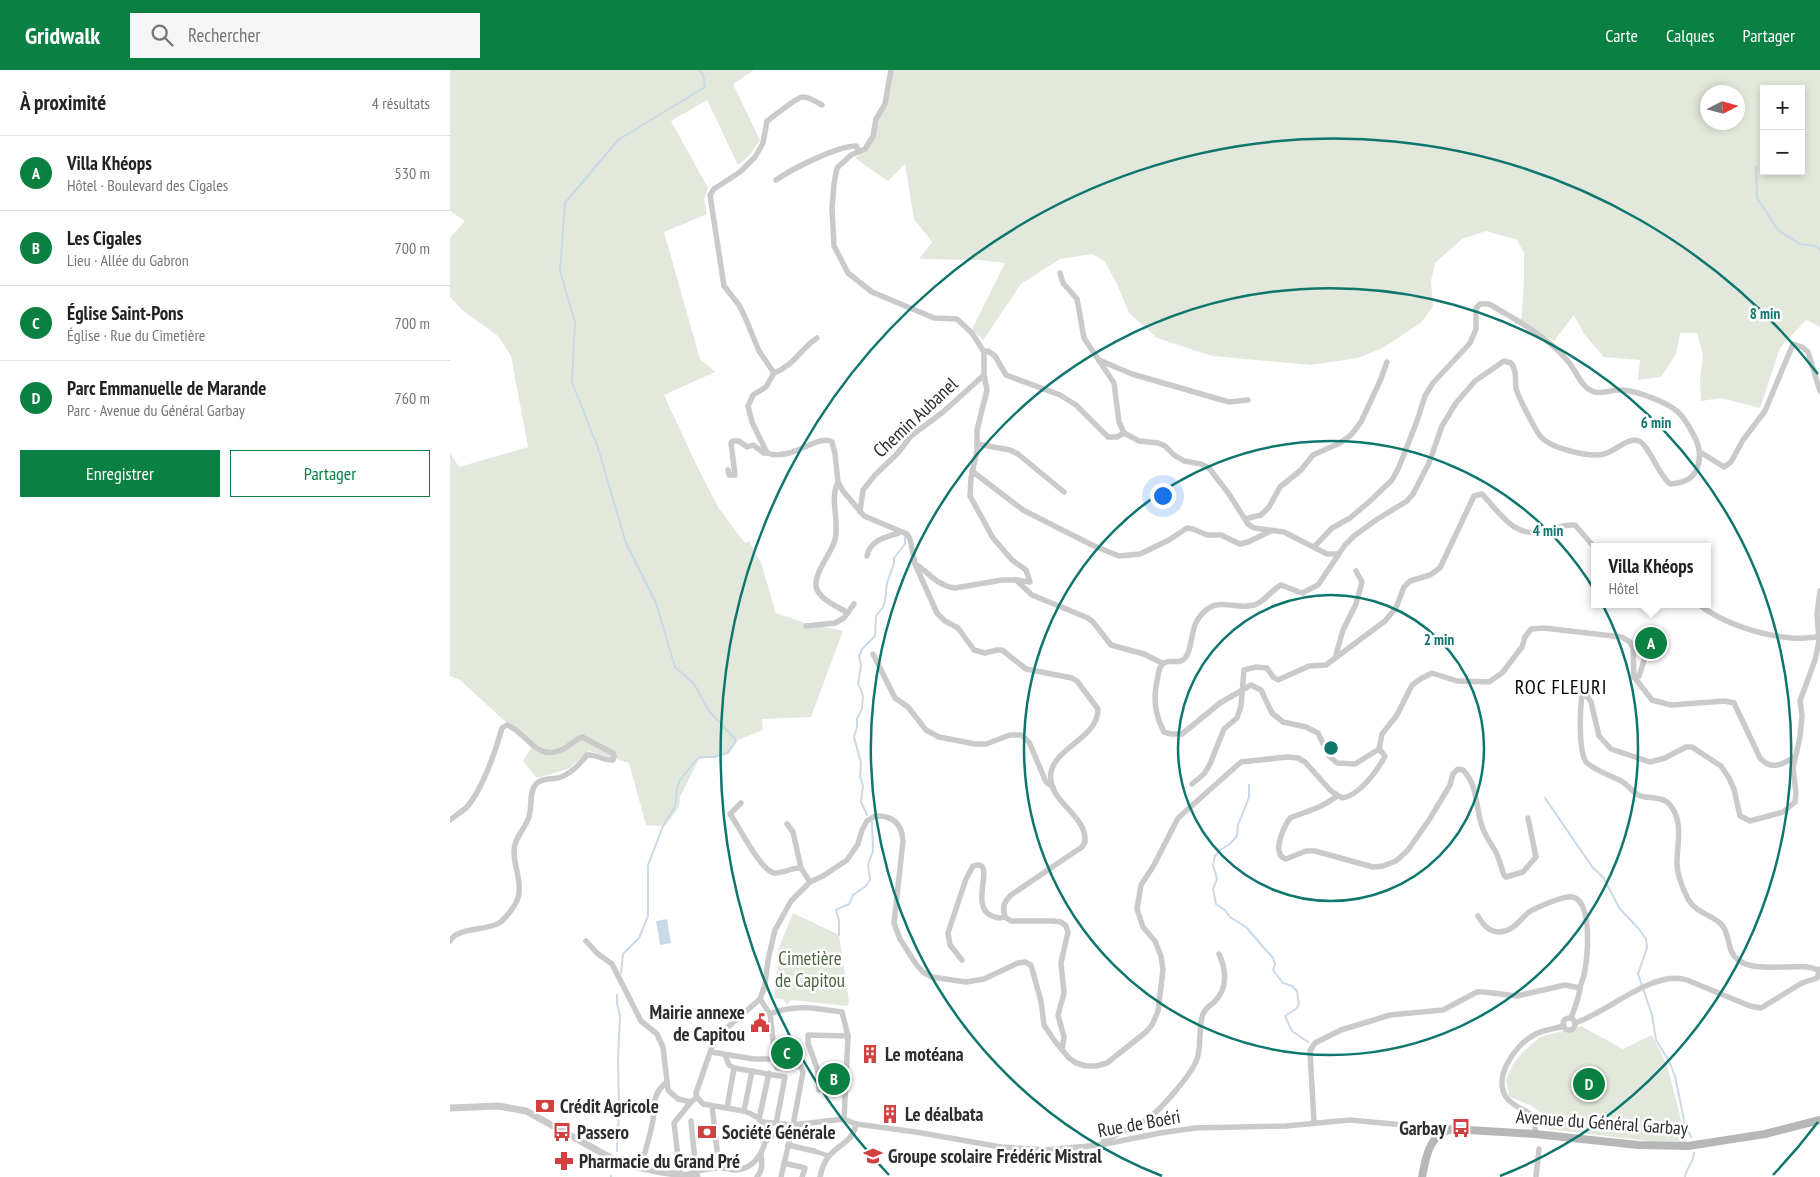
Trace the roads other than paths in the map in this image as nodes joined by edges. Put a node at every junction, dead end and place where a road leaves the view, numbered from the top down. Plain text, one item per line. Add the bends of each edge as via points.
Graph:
1 (891, 70) edge
2 (822, 105) dead end
3 (860, 151) junction
4 (776, 180) dead end
5 (1060, 273) dead end
6 (817, 338) dead end
7 (984, 352) junction
8 (1099, 360) junction
9 (1386, 362) dead end
10 (774, 373) junction
11 (984, 375) junction
12 (1820, 391) edge
13 (1248, 400) dead end
14 (1124, 433) junction
15 (977, 444) junction
16 (1700, 452) junction
17 (767, 453) junction
18 (728, 470) dead end
19 (972, 471) junction
20 (838, 482) junction
21 (1064, 492) dead end
22 (860, 512) junction
23 (1245, 519) junction
24 (1271, 531) junction
25 (902, 532) junction
26 (1591, 544) edge
27 (1314, 547) junction
28 (1339, 554) junction
29 (867, 556) dead end
30 (915, 564) junction
31 (1356, 571) dead end
32 (1016, 580) junction
33 (1820, 592) edge
34 (854, 604) dead end
35 (1703, 608) edge
36 (848, 613) junction
37 (806, 626) dead end
38 (1819, 636) edge
39 (872, 654) dead end
40 (1646, 654) dead end
41 (1335, 658) junction
42 (1162, 664) junction
43 (1634, 677) junction
44 (1242, 689) junction
45 (1379, 749) junction
46 (1795, 757) junction
47 (1192, 784) dead end
48 (1052, 786) junction
49 (1336, 796) junction
50 (741, 802) dead end
51 (1528, 818) dead end
52 (450, 820) edge
53 (787, 824) dead end
54 (801, 868) junction
55 (810, 882) junction
56 (1005, 916) junction
57 (1478, 916) dead end
58 (450, 940) edge
59 (586, 941) dead end
60 (1219, 954) dead end
61 (962, 960) dead end
62 (1820, 969) edge
63 (1580, 988) junction
64 (760, 999) junction
65 (770, 1014) junction
66 (1573, 1021) junction
67 (1564, 1026) junction
68 (848, 1036) junction
69 (1062, 1050) junction
70 (711, 1052) junction
71 (725, 1054) junction
72 (773, 1059) junction
73 (734, 1068) junction
74 (752, 1071) junction
75 (769, 1074) junction
76 (666, 1082) junction
77 (819, 1090) dead end
78 (697, 1097) junction
79 (691, 1102) junction
80 (712, 1106) junction
81 (450, 1108) edge
82 (727, 1108) junction
83 (744, 1112) junction
84 (844, 1120) junction
85 (691, 1121) dead end
86 (761, 1121) junction
87 (1820, 1121) edge
88 (1314, 1123) junction
89 (776, 1124) junction
90 (856, 1124) junction
91 (790, 1125) junction
92 (1535, 1134) junction
93 (1436, 1138) junction
94 (766, 1141) junction
95 (1104, 1145) junction
96 (788, 1146) junction
97 (1539, 1149) dead end
98 (814, 1151) joint
99 (761, 1155) junction
100 (829, 1156) junction
101 (784, 1163) junction
102 (641, 1168) junction
103 (719, 1168) junction
104 (697, 1174) edge
105 (684, 1176) edge
106 (757, 1177) edge
107 (781, 1177) edge
108 (802, 1177) edge
109 (820, 1177) edge
110 (1422, 1177) edge
111 (1536, 1177) edge

1 - 3 street via 885,104 876,119 873,136
2 - 10 street via 804,97 796,98 767,121 763,143 755,157 710,195 724,286 739,305 759,351
3 - 4 street via 856,146 848,146
3 - 7 street via 837,168 834,184 834,246 848,273 885,298 934,318 957,319 972,333
5 - 8 street via 1063,283 1077,299 1084,338
6 - 10 street via 790,366
7 - 11 street
7 - 14 street via 995,356 1006,375 1060,395 1076,405 1108,437
8 - 13 street via 1132,374 1229,402
8 - 14 street via 1114,383 1119,422
9 - 23 street via 1361,422 1351,435 1314,455 1280,486 1261,515
10 - 17 street via 766,387 753,395 748,406
11 - 15 street via 987,390 977,430
11 - 22 street, Chemin Aubanel via 911,436 875,475 863,490
12 - 16 street via 1808,352 1793,344 1764,411 1731,462 1724,466
14 - 23 street via 1140,441 1158,442 1184,461 1209,468
15 - 19 street
15 - 21 street via 1018,454
16 - 27 street via 1698,443 1677,411 1643,395 1621,390 1594,393 1585,387 1566,359 1540,336 1489,304 1480,304 1476,308 1476,329 1470,343 1432,382 1392,480 1350,518 1332,528
16 - 28 street via 1696,472 1688,479 1670,484 1652,461 1645,445 1639,441 1631,440 1598,455 1571,452 1555,446 1541,438 1516,390 1516,368 1504,361 1475,381 1456,404 1442,426 1429,463 1413,494 1354,536
17 - 18 street via 736,440 732,444 735,475 730,476
17 - 20 street via 786,455 829,440 834,446
19 - 24 street via 1023,510 1119,556 1140,554 1187,528 1211,536 1221,535 1240,544
19 - 32 street via 972,502 999,546 1026,570 1031,580
20 - 22 street
20 - 36 street via 834,492 835,539 816,577 816,587 825,599
22 - 25 street
23 - 24 street via 1254,528
24 - 27 street via 1284,532
25 - 29 street via 875,542
25 - 30 street via 910,539
26 - 41 street via 1574,525 1569,524 1537,533 1520,532 1482,494 1474,496 1440,568 1410,581 1385,621
27 - 28 street via 1327,554
28 - 42 street via 1318,585 1302,593 1282,585 1253,605 1214,605 1198,619 1185,659
30 - 32 street via 947,587
30 - 48 street via 937,613 958,628 974,650 1002,650 1026,669 1072,678 1098,708 1086,734 1056,762 1052,770
31 - 41 street via 1362,582
32 - 42 street via 1032,594 1088,618 1111,645 1144,654
33 - 38 street
34 - 36 street
35 - 38 street via 1710,614 1750,629 1794,638
36 - 37 street via 835,623
38 - 46 street via 1815,660 1800,701 1802,715
39 - 48 street via 895,698 908,707 926,730 939,737 975,744 1020,735 1029,742 1046,782
40 - 43 street via 1639,676
41 - 44 street via 1278,680 1267,668 1244,670
42 - 44 street via 1154,691 1155,706 1164,732 1182,734
43 - 45 street via 1633,648 1622,637 1531,629 1502,674 1489,682 1457,681 1432,673 1422,678 1412,686 1398,715 1382,734
43 - 46 street via 1652,700 1671,705 1724,700 1734,703 1760,758 1766,764 1773,766
44 - 45 street via 1251,685 1261,690 1272,713 1284,722 1318,733 1329,756 1338,763 1355,764
44 - 47 street via 1237,718 1224,729 1210,764
45 - 49 street via 1385,756 1379,769 1354,794 1342,798
46 - 62 street via 1795,802 1783,812 1750,821 1740,816 1729,778 1721,766 1692,747 1650,762 1611,749 1600,736 1591,702 1587,696 1582,696 1582,754 1587,762 1623,782 1638,795 1662,799 1669,804 1679,827 1676,865 1689,900 1699,912 1721,924 1729,949 1738,960 1764,967
48 - 56 street via 1080,821 1085,842 1073,854 1011,895 1002,908
49 - 51 street via 1313,811 1290,818 1278,847 1283,859 1314,851 1373,867 1396,862 1429,820 1458,769 1463,770 1471,781 1481,826 1506,877 1523,872 1536,857
49 - 69 street via 1298,758 1241,762 1178,818 1141,885 1137,909 1143,927 1155,941 1163,970 1158,1011 1152,1025 1107,1063 1086,1066 1076,1063
50 - 54 street via 730,814 760,862 775,873
52 - 58 street via 473,798 506,724 540,751 561,750 582,737 613,753 613,760 587,755 571,772 536,784 529,818 514,848 520,894 514,906 499,923 456,933
53 - 54 street via 793,832
54 - 55 street
55 - 64 street via 791,901 775,930
55 - 69 street via 847,860 867,821 881,816 898,824 903,841 894,923 916,964 932,977 966,982 984,978 1018,962 1031,965 1044,1025
56 - 61 street via 999,919 984,910 982,886 985,871 983,866 973,866 948,933 950,944
56 - 69 street via 1011,921 1053,920 1066,926 1068,932 1061,963 1064,993 1058,1015 1064,1037
57 - 63 street via 1487,929 1506,931 1531,910 1570,896 1579,899 1585,913 1587,941 1585,972
59 - 76 street via 612,964 641,1021 657,1034 663,1048
60 - 95 street via 1225,971 1224,984 1202,1017 1200,1046 1191,1072 1149,1118 1103,1142
62 - 66 street via 1817,978 1802,983 1761,1008 1679,977 1643,988
63 - 66 street
63 - 88 street via 1565,985 1517,996 1477,992 1443,1010 1390,1015 1341,1030 1315,1043 1310,1051
64 - 65 street
64 - 70 street via 721,1033
65 - 68 street via 795,1007 842,1012
65 - 72 street
66 - 67 street via 1565,1020
66 - 67 street via 1574,1028 1566,1030
67 - 92 street via 1534,1034 1523,1043 1504,1071 1502,1086 1505,1095 1529,1112 1534,1120
68 - 77 street via 808,1035 818,1071
68 - 84 street
70 - 71 street
70 - 78 street
71 - 72 street
71 - 73 street via 729,1065
72 - 91 street via 778,1068 801,1066 803,1072
73 - 74 street
73 - 82 street
74 - 75 street
74 - 83 street
75 - 86 street
75 - 89 street via 785,1077
76 - 79 street via 668,1090 678,1099
76 - 102 street via 653,1103 653,1123
78 - 79 street
78 - 80 street via 703,1104
79 - 105 street via 674,1122
80 - 82 street, Rue de Boéri
80 - 103 street
81 - 102 street via 498,1106 526,1112 622,1164
82 - 83 street, Rue de Boéri
83 - 86 street, Rue de Boéri
84 - 90 street, Rue de Boéri
84 - 91 street, Rue de Boéri
85 - 104 street
86 - 89 street, Rue de Boéri
86 - 94 street
87 - 92 main road, Avenue du Général Garbay via 1765,1134 1688,1146 1638,1145
88 - 93 street, Rue de Boéri via 1350,1120 1404,1125 1427,1129
88 - 95 street, Rue de Boéri via 1195,1128
89 - 91 street, Rue de Boéri
90 - 95 street, Rue de Boéri via 1001,1147 1045,1150
90 - 100 street via 850,1138
91 - 94 street
91 - 96 street
92 - 93 main road, Avenue du Général Garbay via 1461,1128 1445,1130
93 - 110 main road via 1428,1149
94 - 99 street
96 - 98 street
96 - 101 street
97 - 111 street
98 - 100 street
99 - 103 street via 750,1166 736,1170
99 - 106 street via 762,1165
100 - 109 street
101 - 107 street
101 - 108 street via 805,1168
102 - 105 street
103 - 104 street
104 - 105 street

